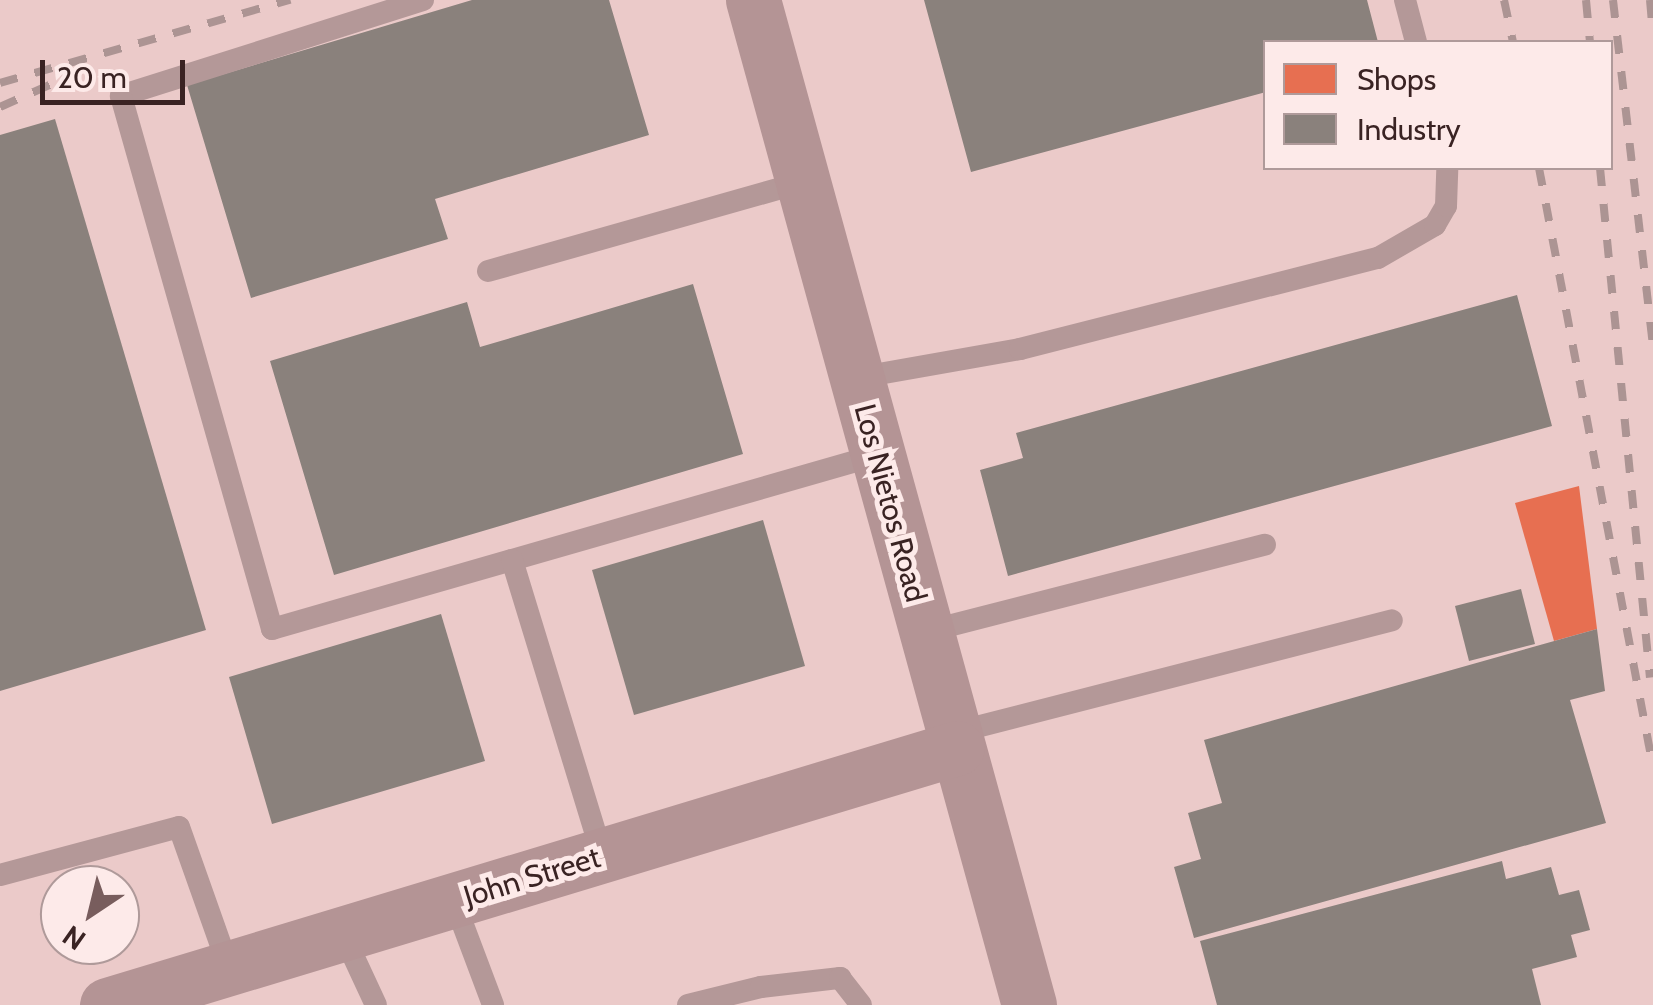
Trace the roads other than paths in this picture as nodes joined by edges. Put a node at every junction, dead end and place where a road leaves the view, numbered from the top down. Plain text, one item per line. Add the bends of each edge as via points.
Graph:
1 (422, 0) edge
2 (753, 0) edge
3 (1406, 0) edge
4 (1416, 40) edge
5 (1447, 170) edge
6 (802, 182) junction
7 (488, 272) dead end
8 (856, 378) junction
9 (877, 455) junction
10 (1265, 544) dead end
11 (512, 560) junction
12 (1392, 620) dead end
13 (925, 632) junction
14 (955, 740) junction
15 (602, 855) junction
16 (0, 875) edge
17 (454, 900) junction
18 (343, 934) junction
19 (229, 968) junction
20 (173, 995) edge
21 (764, 996) edge
22 (107, 1005) edge
23 (376, 1005) edge
24 (493, 1005) edge
25 (688, 1005) edge
26 (861, 1005) edge
27 (1029, 1005) edge

1 - 11 lane via 120,96 272,630
2 - 6 main road, Los Nietos Road
3 - 4 lane
5 - 8 lane via 1446,206 1435,225 1378,258 1020,349
6 - 7 lane
6 - 8 main road, Los Nietos Road
8 - 9 main road, Los Nietos Road
9 - 11 lane
9 - 13 main road, Los Nietos Road
10 - 13 lane
11 - 15 lane
12 - 14 lane
13 - 14 main road, Los Nietos Road
14 - 15 main road, John Street
14 - 27 main road, Los Nietos Road
15 - 17 main road, John Street
16 - 19 lane via 180,827
17 - 18 main road, John Street
17 - 24 lane
18 - 19 main road, John Street
18 - 23 lane
19 - 20 main road, John Street
20 - 22 main road, John Street
21 - 25 lane
21 - 26 lane via 840,978

